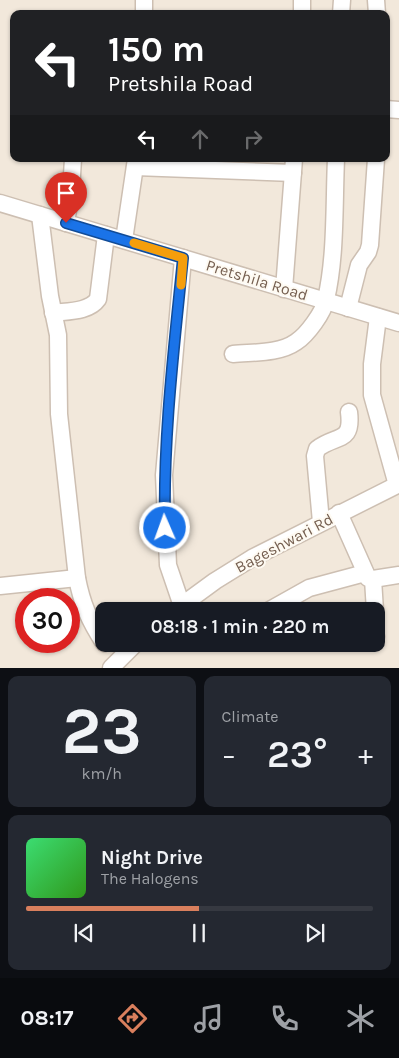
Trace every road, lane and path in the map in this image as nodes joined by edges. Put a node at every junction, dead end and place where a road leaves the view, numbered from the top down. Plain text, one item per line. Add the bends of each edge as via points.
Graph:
1 (73, 162) edge
2 (336, 162) edge
3 (376, 162) edge
4 (136, 163) edge
5 (294, 166) edge
6 (0, 203) edge
7 (40, 215) junction
8 (66, 223) junction
9 (106, 235) junction
10 (124, 240) junction
11 (183, 258) junction
12 (284, 289) junction
13 (326, 301) junction
14 (348, 308) junction
15 (53, 313) junction
16 (378, 317) junction
17 (399, 323) edge
18 (233, 354) dead end
19 (349, 412) dead end
20 (398, 484) edge
21 (339, 513) junction
22 (321, 522) junction
23 (369, 576) junction
24 (399, 576) edge
25 (77, 578) junction
26 (0, 586) edge
27 (177, 602) edge
28 (187, 602) edge
29 (284, 602) edge
30 (373, 602) edge
31 (95, 630) edge
32 (108, 652) edge
33 (127, 652) edge
34 (114, 665) edge

1 - 8 street
2 - 13 street
3 - 14 street via 370,245 359,265
4 - 5 street
4 - 10 street
5 - 12 street
6 - 7 street, Pretshila Road
7 - 8 street, Pretshila Road
7 - 15 street
8 - 9 street, Pretshila Road
9 - 10 street, Pretshila Road
9 - 15 street via 98,299 94,305
10 - 11 street, Pretshila Road
11 - 12 street, Pretshila Road
11 - 27 street via 164,476 168,565
12 - 13 street, Pretshila Road
13 - 14 street, Pretshila Road
13 - 18 street via 310,328 295,343 275,350
14 - 16 street, Pretshila Road
15 - 25 street via 58,335 59,414
16 - 17 street, Pretshila Road
16 - 20 street via 372,395
19 - 22 street via 349,432 317,449 315,456
20 - 21 street, Bageshwari Rd
21 - 22 street, Bageshwari Rd
21 - 23 street
22 - 28 street, Bageshwari Rd via 252,558
23 - 24 street
23 - 29 street via 309,588
23 - 30 street
25 - 26 street
25 - 31 street via 82,605
32 - 34 street
33 - 34 street

